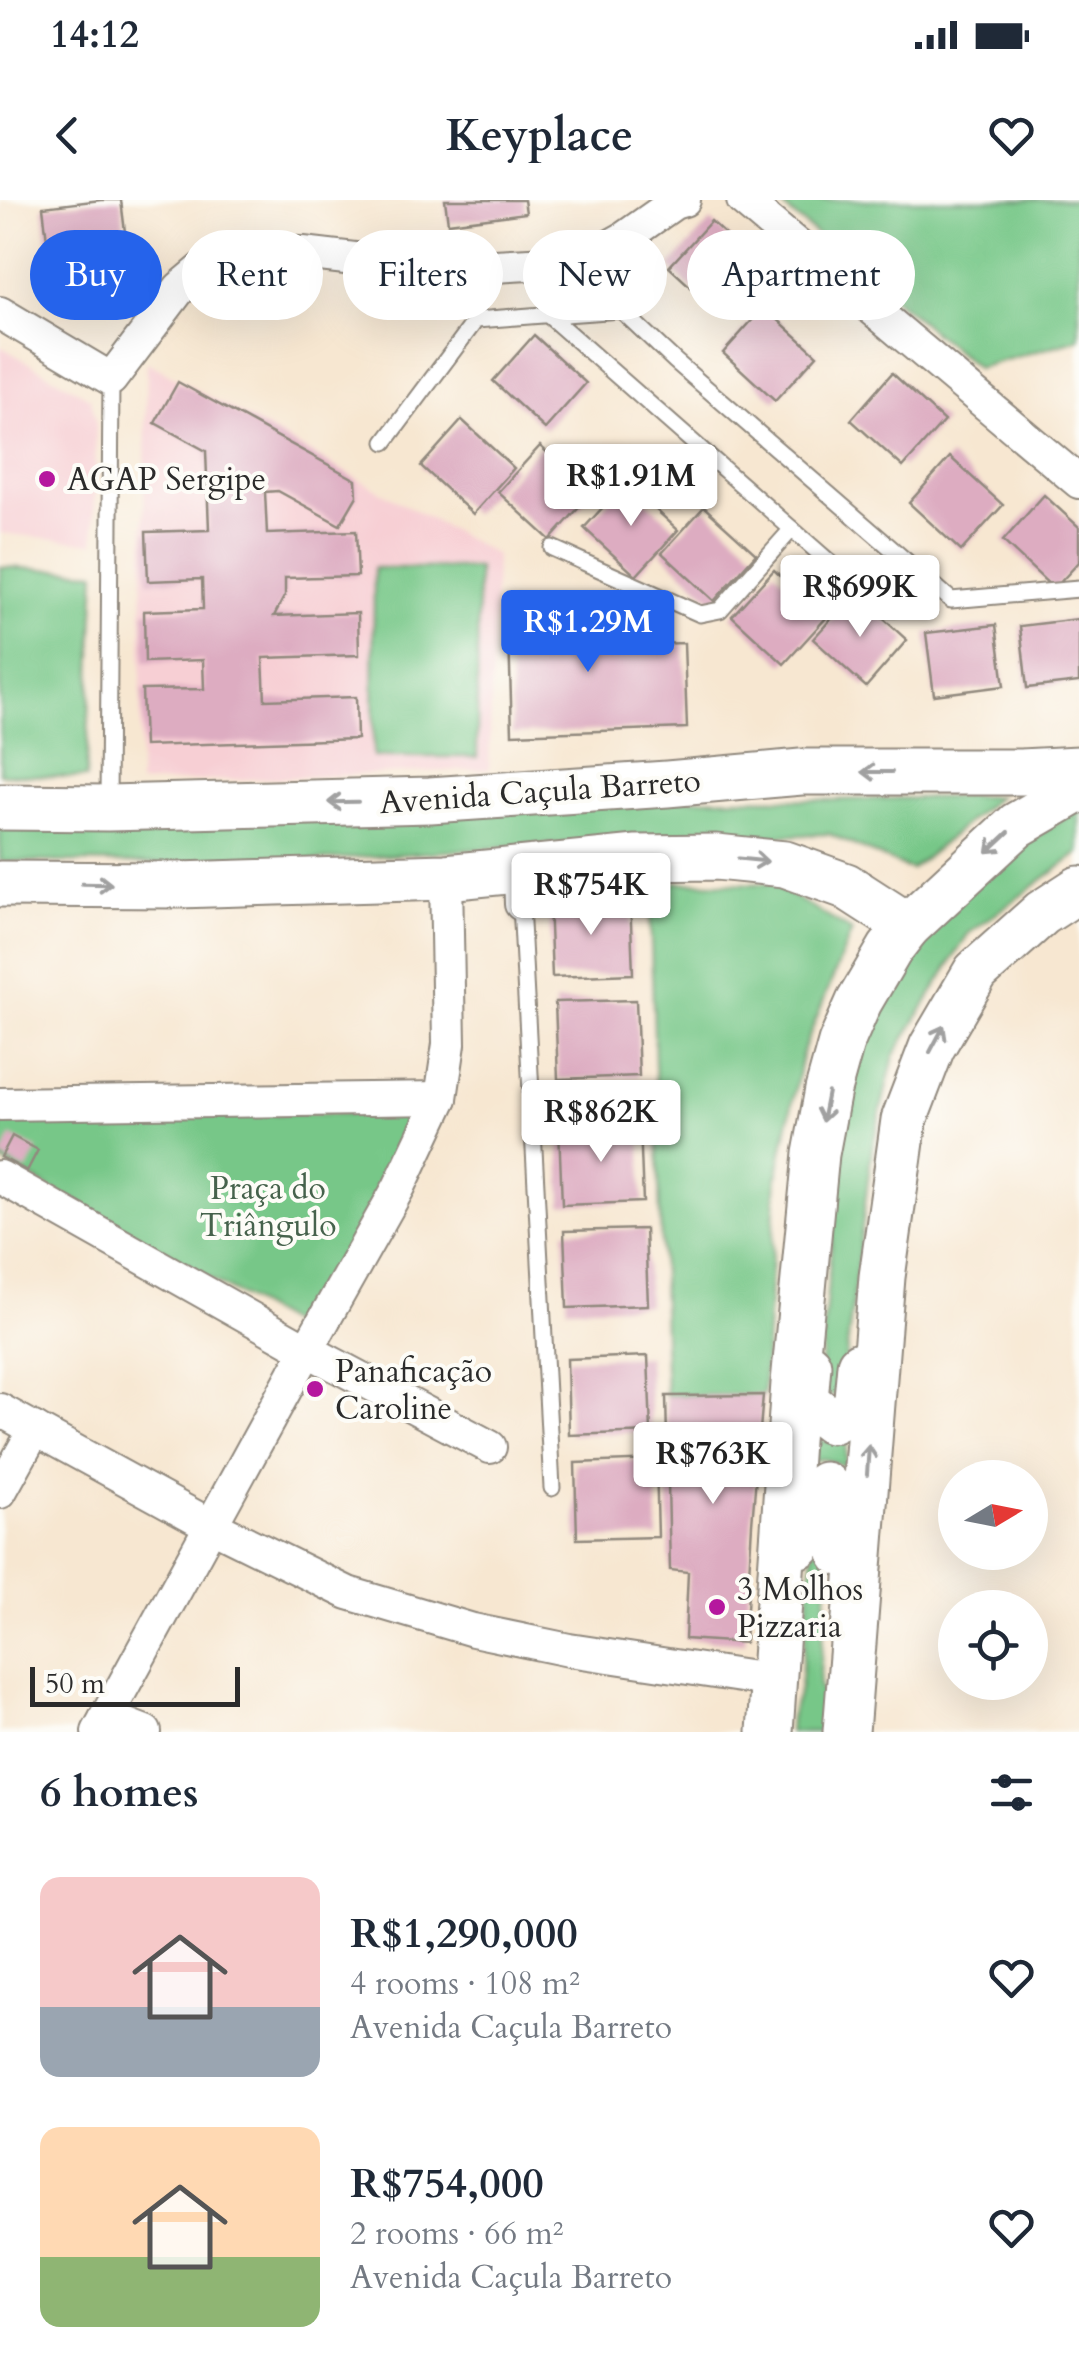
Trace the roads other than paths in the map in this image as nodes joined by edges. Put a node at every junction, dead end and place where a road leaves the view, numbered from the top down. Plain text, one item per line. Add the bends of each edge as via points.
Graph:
1 (684, 200) edge
2 (743, 200) edge
3 (636, 230) edge
4 (523, 264) edge
5 (0, 313) edge
6 (523, 317) edge
7 (554, 320) edge
8 (632, 320) edge
9 (111, 379) junction
10 (385, 442) dead end
11 (1079, 482) edge
12 (792, 529) junction
13 (552, 548) dead end
14 (922, 575) junction
15 (1079, 589) edge
16 (1079, 769) edge
17 (1079, 788) edge
18 (0, 807) edge
19 (108, 808) junction
20 (446, 877) junction
21 (0, 884) edge
22 (520, 887) junction
23 (1079, 889) edge
24 (908, 926) junction
25 (441, 1098) junction
26 (0, 1104) edge
27 (0, 1177) edge
28 (890, 1211) junction
29 (808, 1228) junction
30 (307, 1350) junction
31 (0, 1410) edge
32 (34, 1430) junction
33 (490, 1447) dead end
34 (552, 1488) dead end
35 (0, 1492) edge
36 (210, 1526) junction
37 (774, 1681) junction
38 (848, 1711) edge
39 (102, 1725) edge
40 (145, 1732) edge
41 (770, 1732) edge

1 - 3 street
2 - 11 street
4 - 9 street via 440,269 247,252 205,267 180,288
5 - 9 street
6 - 10 lane via 476,320
7 - 12 lane
8 - 14 lane
9 - 19 lane
12 - 13 lane via 720,610 700,614
12 - 14 lane via 883,609 895,609
14 - 15 lane via 951,600
16 -> 19 main road, Avenida Caçula Barreto via 801,772 430,800
17 -> 24 main road via 1018,824
18 - 19 main road, Avenida Caçula Barreto
21 -> 20 main road
20 - 22 main road
20 - 25 street via 448,1044
22 -> 24 main road via 656,858 716,857 785,864 846,886
22 - 34 lane
28 -> 23 main road via 904,1120 932,1047 976,972
24 -> 29 main road via 858,1002 841,1043 816,1154
25 - 26 street
25 - 30 street via 400,1188
27 - 30 street
28 - 29 main road via 873,1251 856,1409 831,1421 805,1400 815,1273
38 -> 28 main road
29 - 37 main road
30 - 33 street
30 - 36 street
31 - 32 street
32 - 35 street
32 - 36 street
36 - 37 street via 348,1593 473,1630
36 - 39 street
37 - 38 main road via 789,1639 804,1500 825,1485 845,1508 833,1657
37 - 41 main road
39 - 40 street

